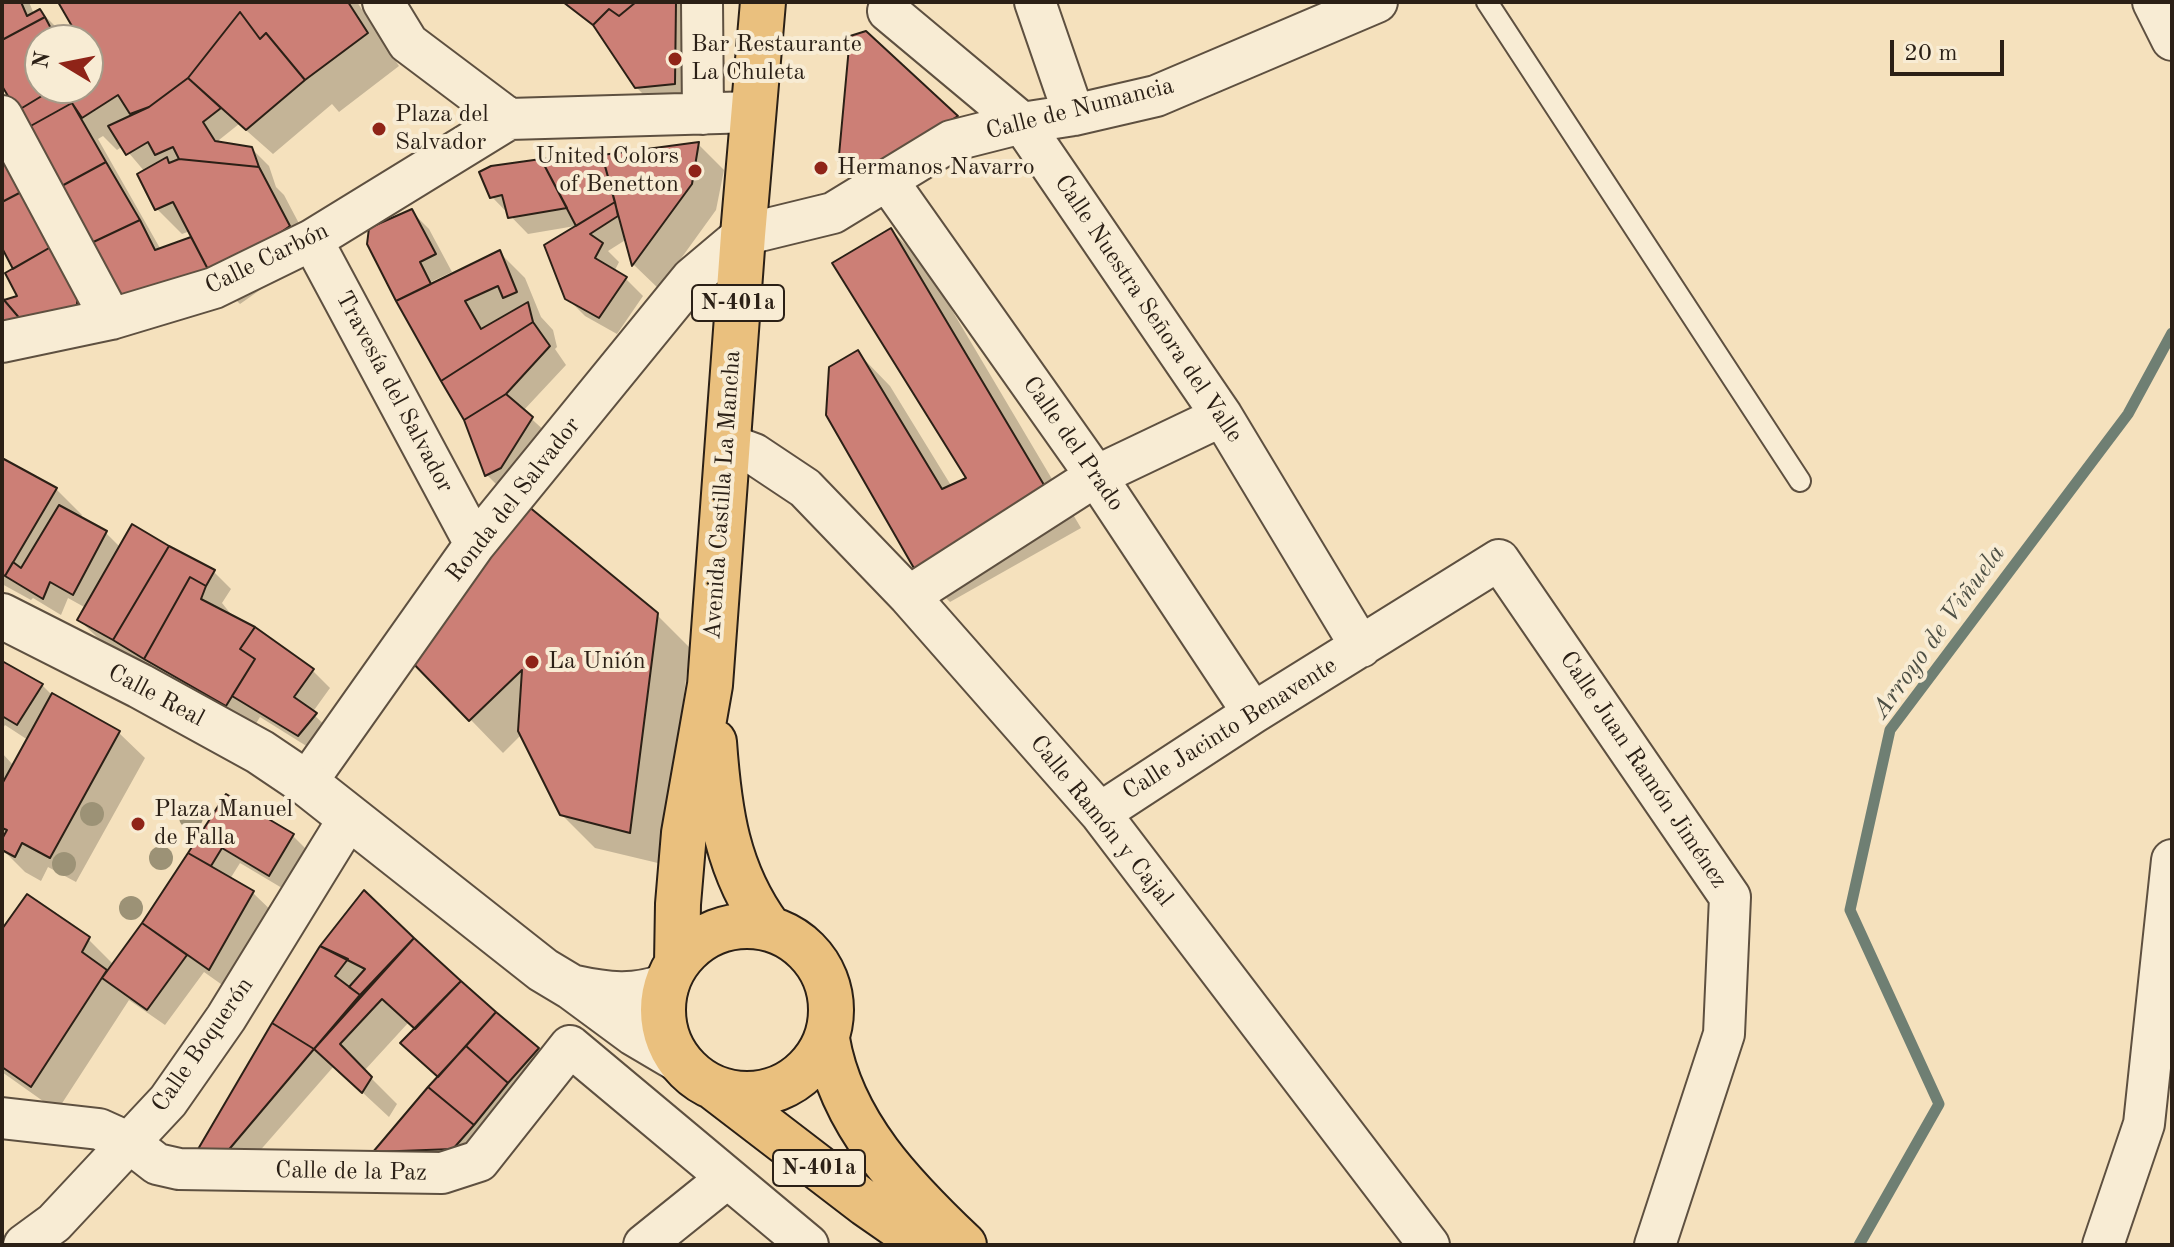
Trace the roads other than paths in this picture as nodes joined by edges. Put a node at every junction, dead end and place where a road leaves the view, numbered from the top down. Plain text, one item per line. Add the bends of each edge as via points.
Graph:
1 (383, 2) edge
2 (702, 2) edge
3 (763, 2) edge
4 (1035, 2) edge
5 (1377, 2) edge
6 (1487, 2) edge
7 (2153, 2) edge
8 (888, 11) dead end
9 (2172, 40) edge
10 (754, 112) junction
11 (703, 114) junction
12 (1074, 115) junction
13 (2, 116) edge
14 (509, 119) junction
15 (1022, 123) junction
16 (887, 180) junction
17 (743, 235) junction
18 (312, 240) junction
19 (111, 319) junction
20 (2, 342) edge
21 (1222, 416) junction
22 (727, 444) junction
23 (1096, 476) junction
24 (1800, 481) dead end
25 (475, 544) junction
26 (909, 596) junction
27 (2, 616) edge
28 (1361, 647) junction
29 (710, 685) junction
30 (1253, 713) junction
31 (306, 783) junction
32 (1100, 813) junction
33 (349, 818) junction
34 (2172, 860) edge
35 (769, 928) junction
36 (672, 975) junction
37 (573, 988) junction
38 (827, 1039) junction
39 (570, 1046) junction
40 (678, 1059) junction
41 (716, 1089) junction
42 (2, 1118) edge
43 (130, 1143) junction
44 (726, 1179) junction
45 (24, 1245) edge
46 (644, 1245) edge
47 (808, 1245) edge
48 (925, 1245) edge
49 (964, 1245) edge
50 (1429, 1245) edge
51 (1655, 1245) edge
52 (2103, 1245) edge

1 - 14 street via 408,43
2 - 11 street
3 - 10 main road, N-401a
4 - 12 street
5 - 12 street, Calle de Numancia via 1156,96
6 - 24 lane
7 - 9 street
8 - 15 street, Calle Nuestra Señora del Valle
10 - 11 street
10 - 17 main road, Avenida Castilla La Mancha / N-401a
11 - 14 street
12 - 15 street, Calle de Numancia
13 - 19 street
14 - 18 street, Calle Carbón
15 - 16 street, Calle de Numancia via 951,141
15 - 21 street, Calle Nuestra Señora del Valle
16 - 17 street, Calle de Numancia via 833,213
16 - 23 street, Calle del Prado
17 - 22 main road, Avenida Castilla La Mancha / N-401a
17 - 25 street, Ronda del Salvador via 692,278
18 - 19 street, Calle Carbón via 214,288
18 - 25 street, Travesía del Salvador
19 - 20 street, Calle Carbón
21 - 23 street
21 - 28 street, Calle Nuestra Señora del Valle
22 - 26 street, Calle Ramón y Cajal via 754,454 805,488
22 - 29 main road, Avenida Castilla La Mancha / N-401a
23 - 26 street
23 - 30 street, Calle del Prado
25 - 31 street, Ronda del Salvador
26 - 32 street, Calle Ramón y Cajal
27 - 31 street, Calle Real via 246,744
28 - 30 street, Calle Jacinto Benavente
28 - 51 street, Calle Juan Ramón Jiménez via 1499,560 1730,897 1724,1034
29 - 35 main road, N-401a via 717,789 728,850
29 - 36 main road, N-401a via 684,833
30 - 32 street, Calle Jacinto Benavente
31 - 33 street, Calle Real
32 - 50 street, Calle Ramón y Cajal
33 - 37 street, Calle Real
33 - 43 street, Calle Boquerón via 226,1018 168,1101
34 - 52 street via 2144,1124
35 - 36 main road, N-401a via 722,929 699,940
35 - 38 main road, N-401a via 796,940 813,956 827,982 832,1018
36 - 37 street via 649,993
36 - 40 main road, N-401a via 664,1001 665,1030
37 - 39 street
37 - 40 street, Calle Real
38 - 41 main road, N-401a via 811,1066 776,1092
38 - 49 main road, N-401a via 835,1076 864,1133 912,1195
39 - 43 street, Calle de la Paz via 479,1161 442,1173 179,1169 157,1164
39 - 44 street
40 - 41 main road, N-401a via 701,1083
41 - 48 main road, N-401a
42 - 43 street, Calle de la Paz via 99,1129
43 - 45 street, Calle Boquerón via 54,1223
44 - 46 street
44 - 47 street

